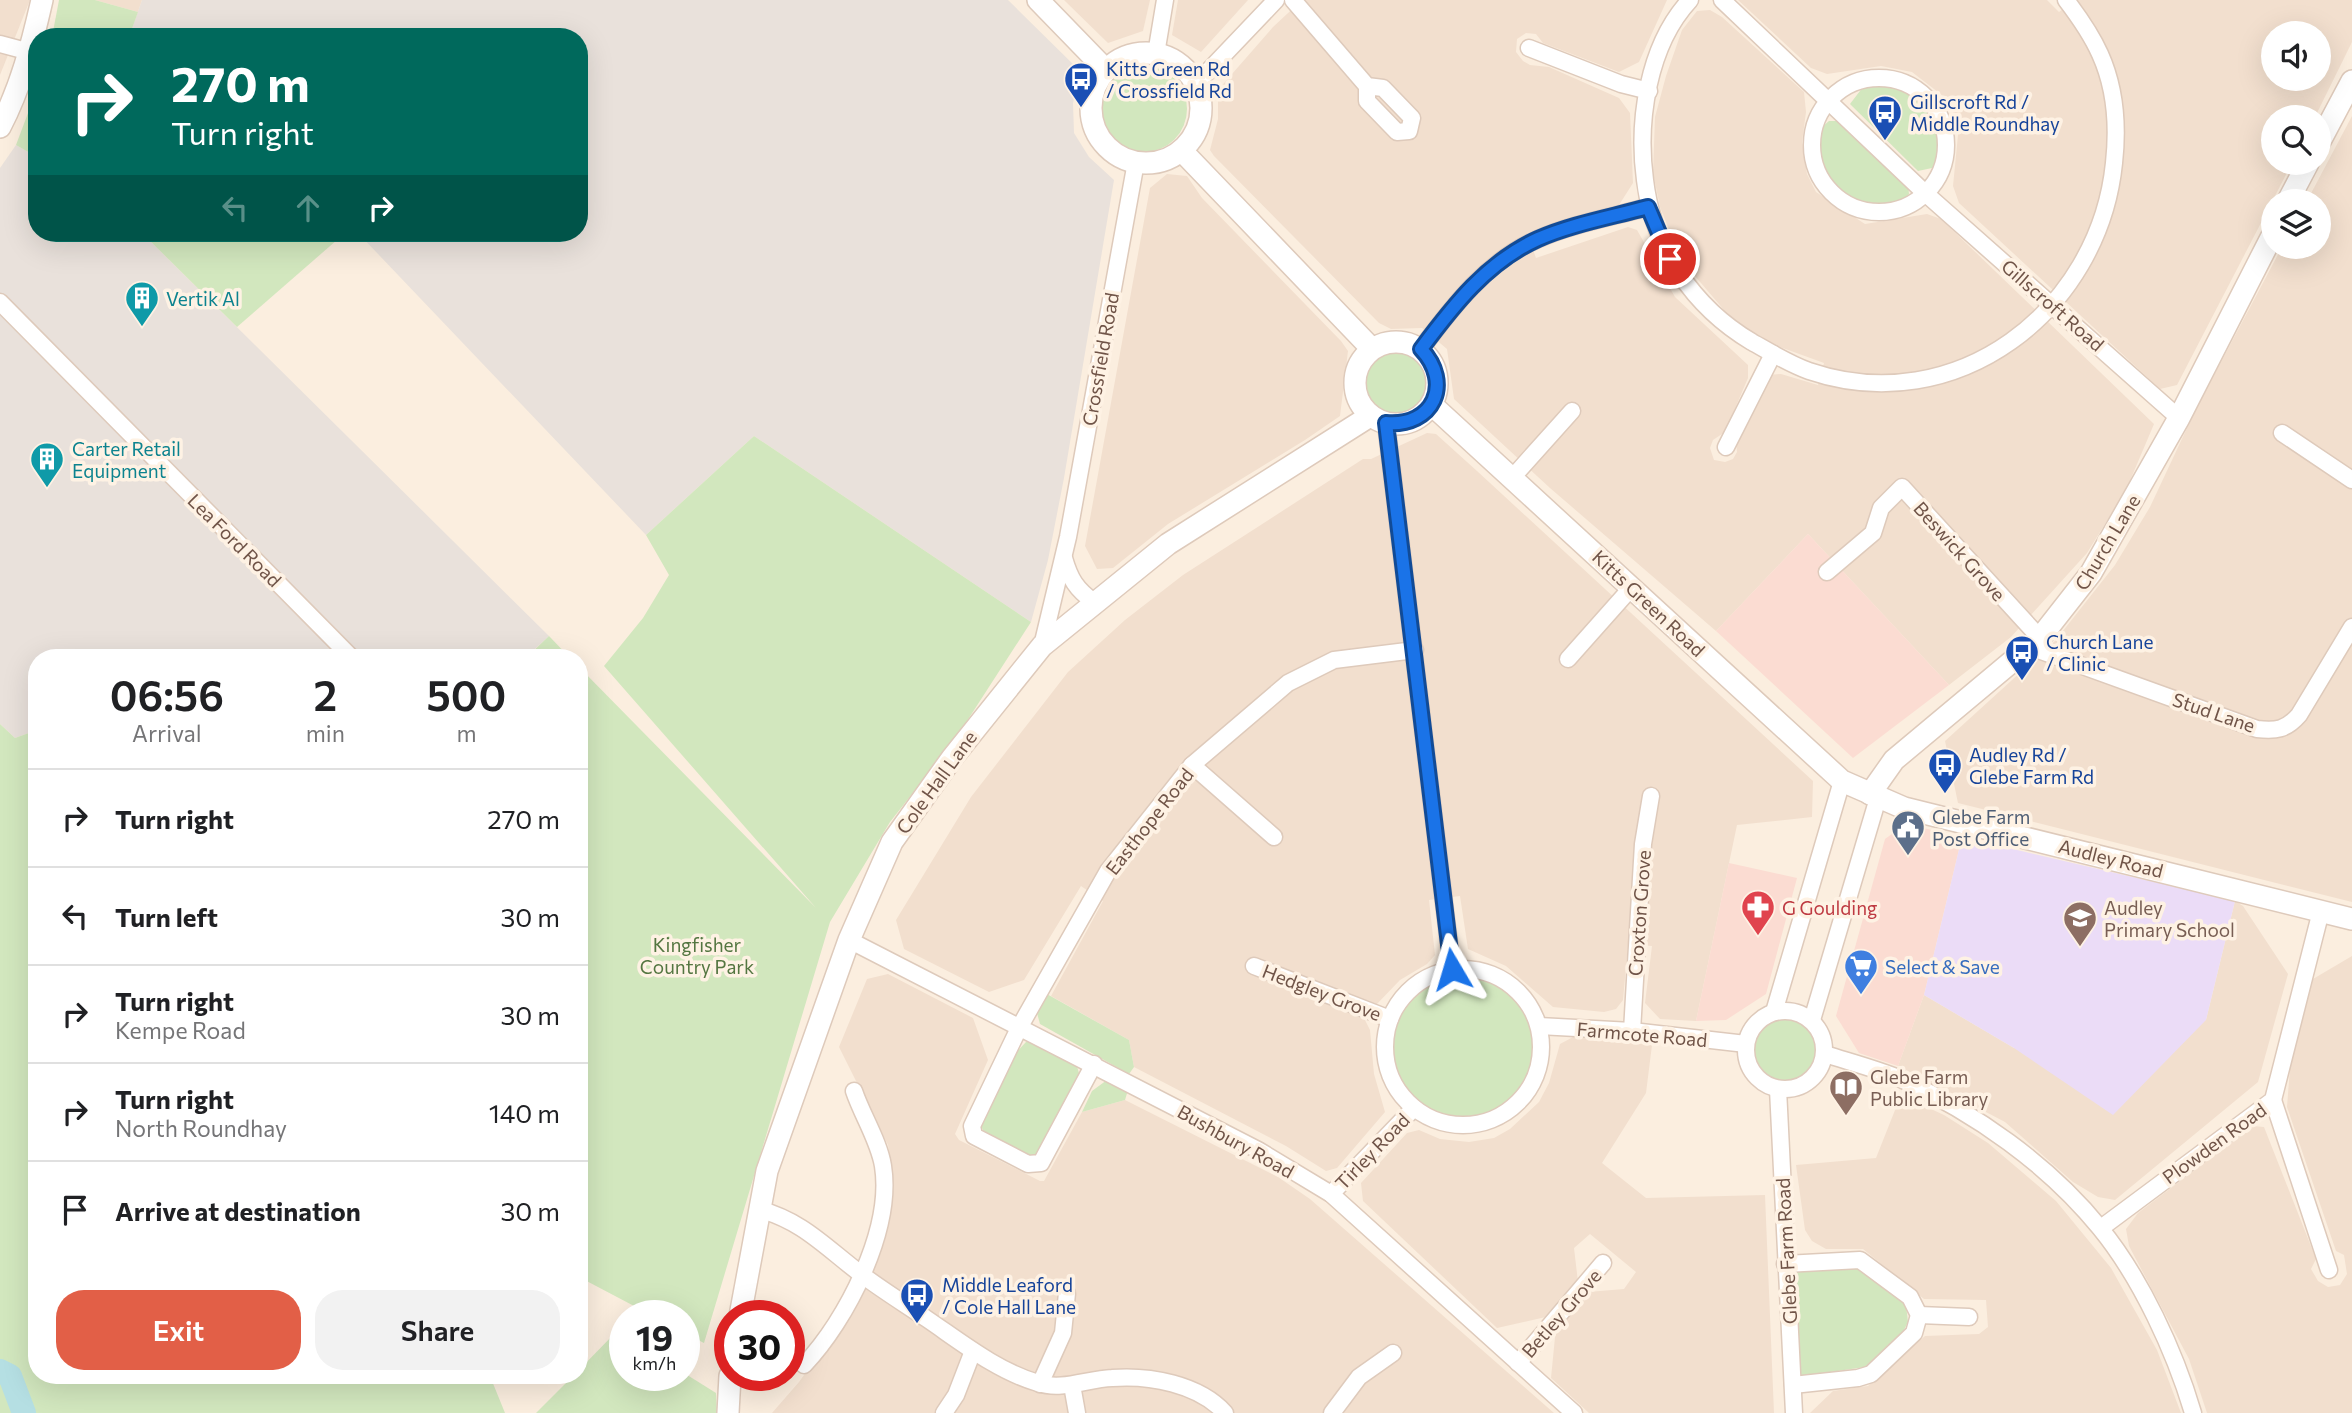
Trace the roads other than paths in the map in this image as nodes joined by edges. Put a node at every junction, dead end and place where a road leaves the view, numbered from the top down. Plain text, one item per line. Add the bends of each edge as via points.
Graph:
1 (42, 0) edge
2 (1038, 0) edge
3 (1165, 0) edge
4 (1276, 0) edge
5 (1293, 0) edge
6 (1690, 0) edge
7 (1722, 0) edge
8 (2066, 0) edge
9 (36, 28) edge
10 (0, 44) edge
11 (1529, 48) dead end
12 (28, 51) edge
13 (1156, 54) junction
14 (28, 58) edge
15 (1106, 70) junction
16 (2352, 81) edge
17 (1195, 85) junction
18 (1367, 86) dead end
19 (1649, 91) junction
20 (1830, 102) junction
21 (2331, 120) edge
22 (0, 127) edge
23 (1182, 151) junction
24 (1136, 162) junction
25 (1925, 193) junction
26 (1648, 207) junction
27 (2261, 257) edge
28 (0, 302) edge
29 (2054, 305) junction
30 (1372, 348) junction
31 (1421, 349) junction
32 (1773, 354) junction
33 (1432, 405) junction
34 (1572, 411) dead end
35 (2179, 418) junction
36 (1378, 419) junction
37 (2282, 433) dead end
38 (1726, 447) dead end
39 (1512, 478) junction
40 (2352, 480) edge
41 (1063, 555) junction
42 (1827, 572) dead end
43 (1632, 587) junction
44 (1094, 602) junction
45 (2352, 627) edge
46 (2035, 643) junction
47 (1042, 646) junction
48 (343, 649) edge
49 (1415, 650) junction
50 (1568, 659) dead end
51 (1192, 765) junction
52 (1842, 781) junction
53 (1651, 796) dead end
54 (1874, 796) junction
55 (1274, 837) dead end
56 (2321, 911) junction
57 (2352, 919) edge
58 (849, 940) junction
59 (1254, 966) dead end
60 (1452, 969) junction
61 (1774, 1012) junction
62 (1390, 1019) junction
63 (1811, 1020) junction
64 (1539, 1026) junction
65 (1019, 1028) junction
66 (1632, 1031) junction
67 (1746, 1044) junction
68 (1825, 1054) junction
69 (1094, 1064) junction
70 (1778, 1089) junction
71 (854, 1091) dead end
72 (2273, 1100) junction
73 (1413, 1108) junction
74 (862, 1114) junction
75 (845, 1119) dead end
76 (1331, 1194) junction
77 (758, 1209) junction
78 (2101, 1228) junction
79 (1604, 1263) dead end
80 (1785, 1264) junction
81 (2327, 1264) dead end
82 (861, 1274) junction
83 (1067, 1293) dead end
84 (743, 1300) edge
85 (1919, 1315) junction
86 (1969, 1317) dead end
87 (973, 1351) junction
88 (1393, 1353) dead end
89 (1518, 1363) junction
90 (805, 1364) edge
91 (1040, 1384) junction
92 (1072, 1385) junction
93 (1793, 1385) junction
94 (729, 1391) edge
95 (728, 1413) edge
96 (944, 1413) edge
97 (1077, 1413) edge
98 (1226, 1413) edge
99 (1332, 1413) edge
100 (1574, 1413) edge
101 (1794, 1413) edge
102 (2193, 1413) edge

1 - 9 street
2 - 15 street
3 - 13 street
4 - 17 street
5 - 18 street
6 - 19 street via 1678,13
7 - 20 street, Gillscroft Road
8 - 29 street via 2101,55 2115,114 2116,144 2097,238
10 - 12 street
11 - 19 street
13 - 15 street via 1134,54
13 - 17 street via 1178,64
14 - 22 street
15 - 24 street via 1094,92 1094,127 1108,148
16 - 21 street
17 - 23 street via 1201,104 1199,123
19 - 26 street via 1641,131
20 - 25 street, Gillscroft Road
20 - 25 street via 1816,122 1810,143 1811,160 1829,192 1867,213 1908,206
20 - 25 street via 1850,84 1869,76 1904,81 1933,100 1944,123 1946,149 1944,164
23 - 24 street via 1154,162
23 - 30 street
24 - 41 street, Crossfield Road
25 - 29 street, Gillscroft Road
26 - 31 street via 1538,239 1461,295
26 - 32 street via 1678,275 1734,331
27 - 35 street, Church Lane
28 - 48 street, Lea Ford Road
29 - 32 street via 1989,357 1912,380 1847,380 1808,371
29 - 35 street, Gillscroft Road
30 - 31 street via 1394,341
30 - 36 street via 1354,378 1356,394
31 - 33 street via 1437,374
32 - 38 street
33 - 36 street via 1412,421
33 - 39 street, Kitts Green Road
34 - 39 street
35 - 46 street, Church Lane via 2091,573
36 - 44 street, Cole Hall Lane via 1168,544
36 - 49 street
37 - 40 street
39 - 43 street, Kitts Green Road
41 - 44 street via 1069,577
41 - 47 street, Crossfield Road
42 - 46 street, Beswick Grove via 1873,533 1881,508 1902,487
43 - 50 street
43 - 52 street, Kitts Green Road
44 - 47 street, Cole Hall Lane
45 - 46 street, Stud Lane via 2299,715 2289,726 2274,730 2257,729
46 - 54 street, Church Lane via 1894,760
47 - 58 street, Cole Hall Lane via 892,842
49 - 51 street, Easthope Road via 1334,660 1288,683
49 - 60 street
51 - 55 street
51 - 65 street, Easthope Road via 1108,871
52 - 54 street, Kitts Green Road
52 - 61 street
53 - 66 street, Croxton Grove via 1643,844
54 - 56 street, Audley Road via 1904,808
54 - 63 street
56 - 57 street, Audley Road
56 - 72 street, Plowden Road
58 - 65 street, Bushbury Road
58 - 77 street, Cole Hall Lane via 767,1171
59 - 62 street, Hedgley Grove
60 - 62 street via 1414,986
60 - 64 street via 1496,976 1515,988
61 - 63 street via 1794,1012
61 - 67 street via 1758,1021
62 - 73 street via 1385,1058 1390,1077
63 - 68 street via 1822,1034
64 - 66 street, Farmcote Road
64 - 73 street via 1538,1072 1513,1107 1473,1125 1451,1125
65 - 69 street, Bushbury Road
65 - 69 street, Easthope Road via 972,1131 1028,1164 1037,1165 1046,1156
66 - 67 street, Farmcote Road
67 - 70 street via 1749,1066 1760,1081
68 - 70 street via 1812,1079 1799,1087
68 - 78 street via 1898,1078 1986,1126 2039,1167
69 - 76 street, Bushbury Road
70 - 80 street, Glebe Farm Road
71 - 74 street
72 - 78 street, Plowden Road
72 - 81 street
73 - 76 street, Tirley Road
74 - 75 street
74 - 82 street via 883,1163 886,1195
76 - 89 street, Bushbury Road
77 - 82 street via 786,1216
77 - 84 street, Cole Hall Lane
78 - 102 street via 2151,1308 2176,1360
79 - 89 street, Betley Grove
80 - 85 street via 1860,1260 1910,1297
80 - 93 street, Glebe Farm Road
82 - 87 street
82 - 90 street via 824,1345
83 - 91 street via 1063,1333
85 - 86 street
85 - 93 street via 1914,1332 1871,1374
87 - 91 street
87 - 96 street
88 - 99 street via 1359,1377
89 - 100 street, Bushbury Road
91 - 92 street
92 - 97 street
92 - 98 street via 1149,1378 1190,1390
93 - 101 street, Glebe Farm Road
94 - 95 street

